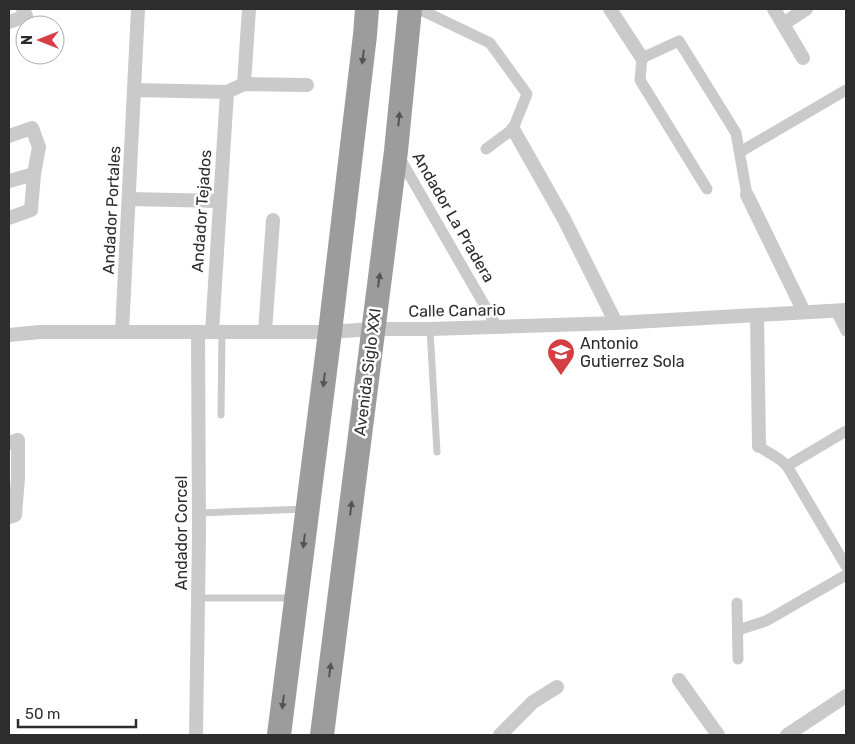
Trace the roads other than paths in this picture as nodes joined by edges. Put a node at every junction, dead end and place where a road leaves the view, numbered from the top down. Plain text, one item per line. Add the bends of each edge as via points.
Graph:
1 (138, 9) edge
2 (249, 9) edge
3 (367, 9) edge
4 (410, 9) edge
5 (419, 9) edge
6 (610, 9) edge
7 (774, 9) edge
8 (806, 9) edge
9 (24, 12) edge
10 (9, 22) edge
11 (783, 24) junction
12 (642, 58) junction
13 (804, 58) dead end
14 (244, 84) junction
15 (307, 85) dead end
16 (134, 90) junction
17 (846, 90) edge
18 (227, 92) junction
19 (513, 129) junction
20 (9, 136) edge
21 (486, 149) dead end
22 (396, 151) junction
23 (740, 152) junction
24 (34, 174) junction
25 (9, 181) edge
26 (707, 189) dead end
27 (747, 195) joint
28 (129, 199) junction
29 (219, 201) junction
30 (9, 218) edge
31 (273, 220) dead end
32 (841, 311) edge
33 (804, 312) junction
34 (757, 315) junction
35 (616, 323) junction
36 (497, 327) junction
37 (372, 329) junction
38 (430, 329) junction
39 (265, 331) junction
40 (846, 331) edge
41 (122, 332) junction
42 (211, 332) junction
43 (330, 332) junction
44 (9, 335) edge
45 (221, 415) dead end
46 (846, 431) edge
47 (9, 443) edge
48 (759, 446) joint
49 (437, 452) dead end
50 (787, 466) junction
51 (13, 480) edge
52 (308, 509) junction
53 (199, 512) junction
54 (9, 517) edge
55 (846, 566) edge
56 (846, 574) edge
57 (198, 598) junction
58 (296, 598) junction
59 (737, 603) dead end
60 (738, 630) junction
61 (738, 659) dead end
62 (679, 680) dead end
63 (557, 687) dead end
64 (846, 696) edge
65 (196, 735) edge
66 (279, 735) edge
67 (322, 735) edge
68 (500, 735) edge
69 (718, 735) edge
70 (787, 735) edge

1 - 16 street, Andador Portales
2 - 14 street
3 -> 43 highway
22 -> 4 highway, Avenida Siglo XXI
5 - 19 street via 490,44 527,94
6 - 12 street
7 - 11 street
8 - 11 street
9 - 10 street
11 - 13 street
12 - 23 street via 679,41 736,134
12 - 26 street via 640,80
14 - 15 street
14 - 18 street
16 - 18 street
16 - 28 street, Andador Portales
17 - 23 street
18 - 29 street, Andador Tejados
19 - 21 street
19 - 35 street via 564,219
20 - 24 street via 32,128 39,147
22 - 36 street, Andador La Pradera
37 -> 22 highway, Avenida Siglo XXI
23 - 27 street
24 - 25 street
24 - 30 street via 31,210
27 - 33 street
28 - 29 street
28 - 41 street, Andador Portales
29 - 42 street, Andador Tejados
31 - 39 street
32 - 33 street, Calle Canario
32 - 40 street
33 - 34 street, Calle Canario
34 - 35 street, Calle Canario
34 - 48 street
35 - 36 street, Calle Canario
36 - 38 street, Calle Canario
37 - 38 street, Calle Canario
37 - 43 street, Calle Canario
67 -> 37 highway, Avenida Siglo XXI
38 - 49 lane
39 - 42 street, Calle Canario
39 - 43 street, Calle Canario
41 - 42 street, Calle Canario
41 - 44 street, Calle Canario
42 - 45 lane
42 - 53 street, Andador Corcel
43 -> 52 highway
46 - 50 street
47 - 51 street via 18,440
48 - 50 street via 768,454 779,457
50 - 55 street
51 - 54 street via 15,515
52 - 53 lane
52 -> 58 highway
53 - 57 street, Andador Corcel
56 - 60 street via 766,620
57 - 58 lane
57 - 65 street, Andador Corcel
58 -> 66 highway
59 - 60 street
60 - 61 street
62 - 69 street
63 - 68 street via 533,702
64 - 70 street

